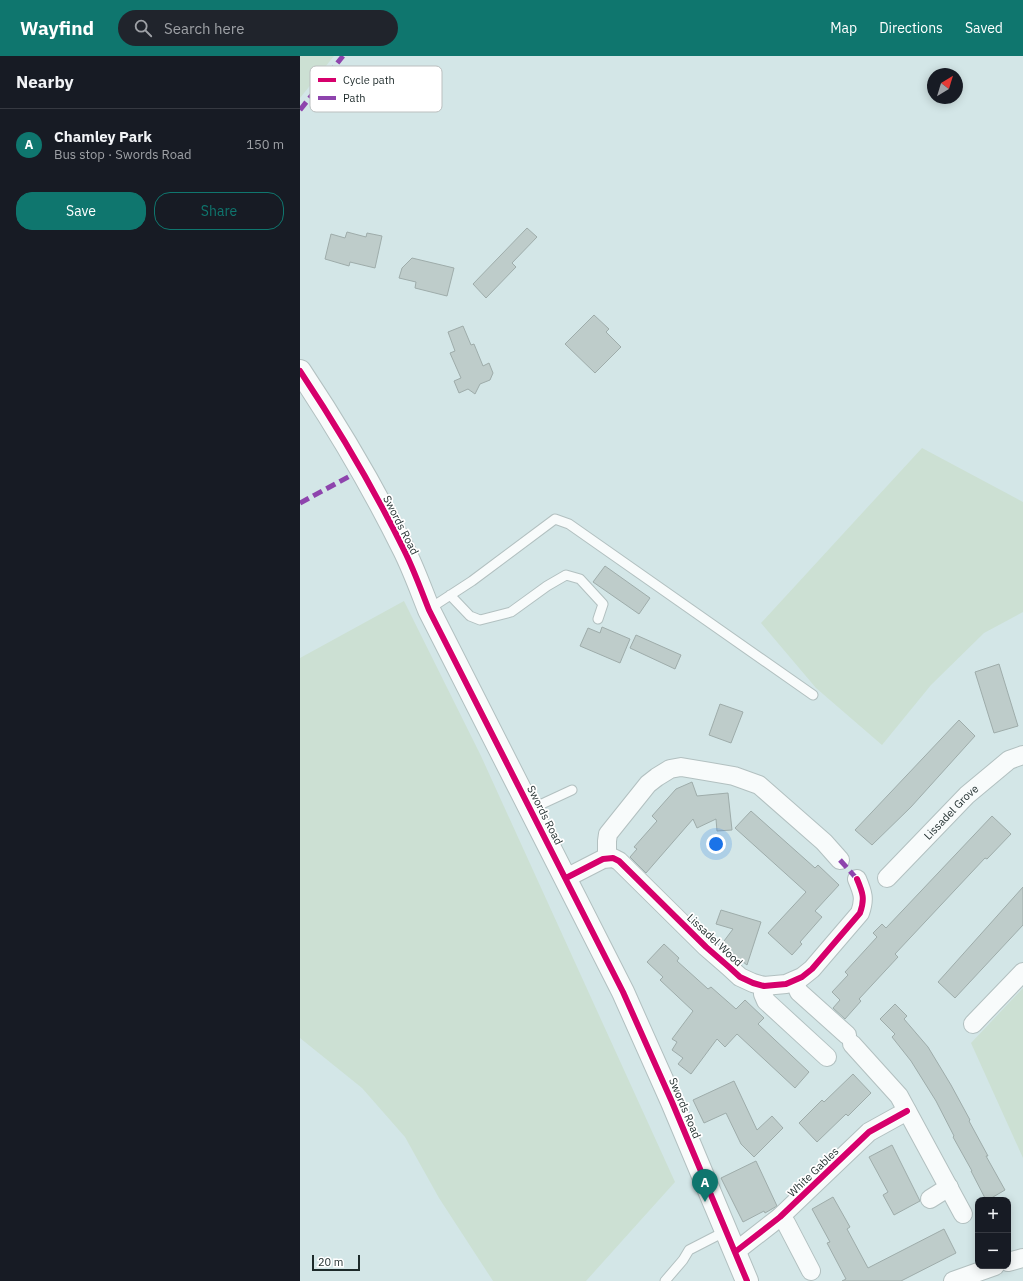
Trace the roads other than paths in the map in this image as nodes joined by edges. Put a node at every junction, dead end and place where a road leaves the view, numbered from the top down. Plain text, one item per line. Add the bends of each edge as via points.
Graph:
1 (300, 371) edge
2 (450, 595) junction
3 (429, 610) junction
4 (598, 619) dead end
5 (813, 695) dead end
6 (1023, 755) edge
7 (572, 790) dead end
8 (531, 809) junction
9 (606, 858) junction
10 (840, 860) dead end
11 (566, 878) junction
12 (886, 878) dead end
13 (857, 879) dead end
14 (1023, 972) edge
15 (794, 981) junction
16 (764, 986) junction
17 (973, 1024) dead end
18 (826, 1057) dead end
19 (907, 1111) junction
20 (949, 1187) junction
21 (930, 1199) dead end
22 (963, 1214) dead end
23 (780, 1217) junction
24 (726, 1231) junction
25 (735, 1252) junction
26 (1023, 1258) edge
27 (1011, 1261) edge
28 (987, 1269) edge
29 (812, 1271) dead end
30 (665, 1281) edge
31 (747, 1281) edge
32 (953, 1281) edge

1 - 3 main road, Swords Road via 370,485 405,552
2 - 3 lane
2 - 4 lane via 470,616 480,620 512,612 546,586 566,575 580,579 603,604
2 - 5 lane via 555,519 569,524
3 - 8 main road, Swords Road
6 - 12 street, Lissadel Grove via 1009,760 966,795
7 - 8 lane
8 - 11 main road, Swords Road
9 - 10 street via 608,834 648,784 670,769 681,767 734,776 759,785 824,842
9 - 11 street
9 - 16 street, Lissadel Wood via 619,861 740,977
11 - 24 main road, Swords Road via 623,992
13 - 15 street, Lissadel Wood via 863,893 860,913 812,969
14 - 17 street
15 - 16 street, Lissadel Wood
15 - 19 street via 799,992 849,1040 899,1096
16 - 18 street via 763,994 766,1001
19 - 20 street
19 - 23 street, White Gables via 869,1132
20 - 21 street
20 - 22 street
23 - 25 street, White Gables
23 - 29 street via 786,1223
24 - 25 main road, Swords Road
24 - 30 lane via 689,1250
25 - 31 main road, Swords Road
26 - 27 street
28 - 32 street

